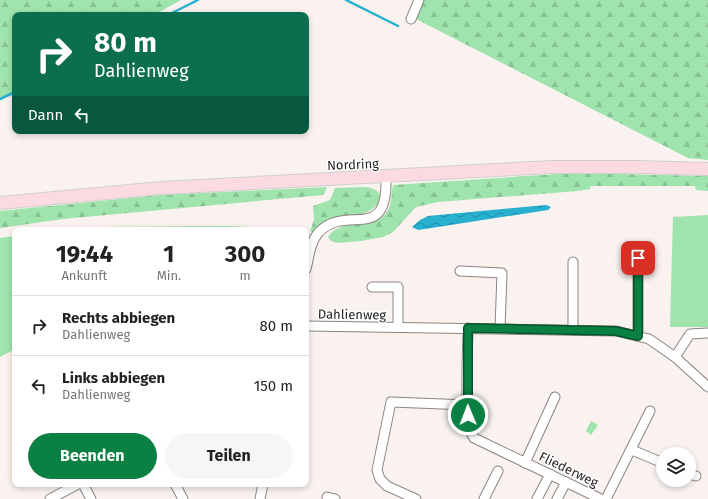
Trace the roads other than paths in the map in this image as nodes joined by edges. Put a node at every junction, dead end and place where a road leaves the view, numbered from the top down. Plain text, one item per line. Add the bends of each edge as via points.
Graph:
1 (419, 0) edge
2 (411, 19) dead end
3 (708, 169) edge
4 (386, 177) junction
5 (0, 203) edge
6 (309, 258) edge
7 (638, 258) dead end
8 (573, 262) dead end
9 (460, 271) dead end
10 (372, 287) dead end
11 (309, 326) edge
12 (398, 327) junction
13 (468, 328) junction
14 (500, 328) junction
15 (572, 330) junction
16 (708, 332) edge
17 (638, 336) junction
18 (675, 357) junction
19 (708, 387) edge
20 (555, 397) dead end
21 (468, 405) junction
22 (650, 411) dead end
23 (632, 450) junction
24 (656, 460) edge
25 (525, 462) junction
26 (498, 471) dead end
27 (550, 474) junction
28 (566, 482) junction
29 (72, 487) edge
30 (85, 487) edge
31 (177, 487) edge
32 (262, 487) edge
33 (50, 499) edge
34 (91, 499) edge
35 (183, 499) edge
36 (260, 499) edge
37 (416, 499) edge
38 (484, 499) edge
39 (537, 499) edge
40 (558, 499) edge
41 (601, 499) edge
42 (606, 499) edge

1 - 2 street
3 - 4 main road, Nordring via 552,167
4 - 5 main road, Nordring via 161,188
4 - 6 street via 387,192 383,208 378,214 323,228 314,239
7 - 17 street
8 - 15 street
9 - 14 street via 502,273
10 - 12 street, Dahlienweg via 398,287
11 - 12 street, Dahlienweg
12 - 13 street, Dahlienweg
13 - 14 street, Dahlienweg
13 - 21 street, Fliederweg
14 - 15 street, Dahlienweg
15 - 17 street, Dahlienweg via 616,331
16 - 18 street via 690,334
17 - 18 street, Dahlienweg
18 - 19 street, Dahlienweg
20 - 25 street, Fliederweg
21 - 25 street, Fliederweg via 470,433 474,438
21 - 37 street via 391,402 377,470 380,479 387,486
22 - 23 street
23 - 24 street
23 - 42 street
25 - 27 street, Fliederweg
26 - 38 street
27 - 28 street, Fliederweg
27 - 39 street
28 - 40 street
28 - 41 street, Fliederweg
29 - 33 street
30 - 34 street
31 - 35 street
32 - 36 street

